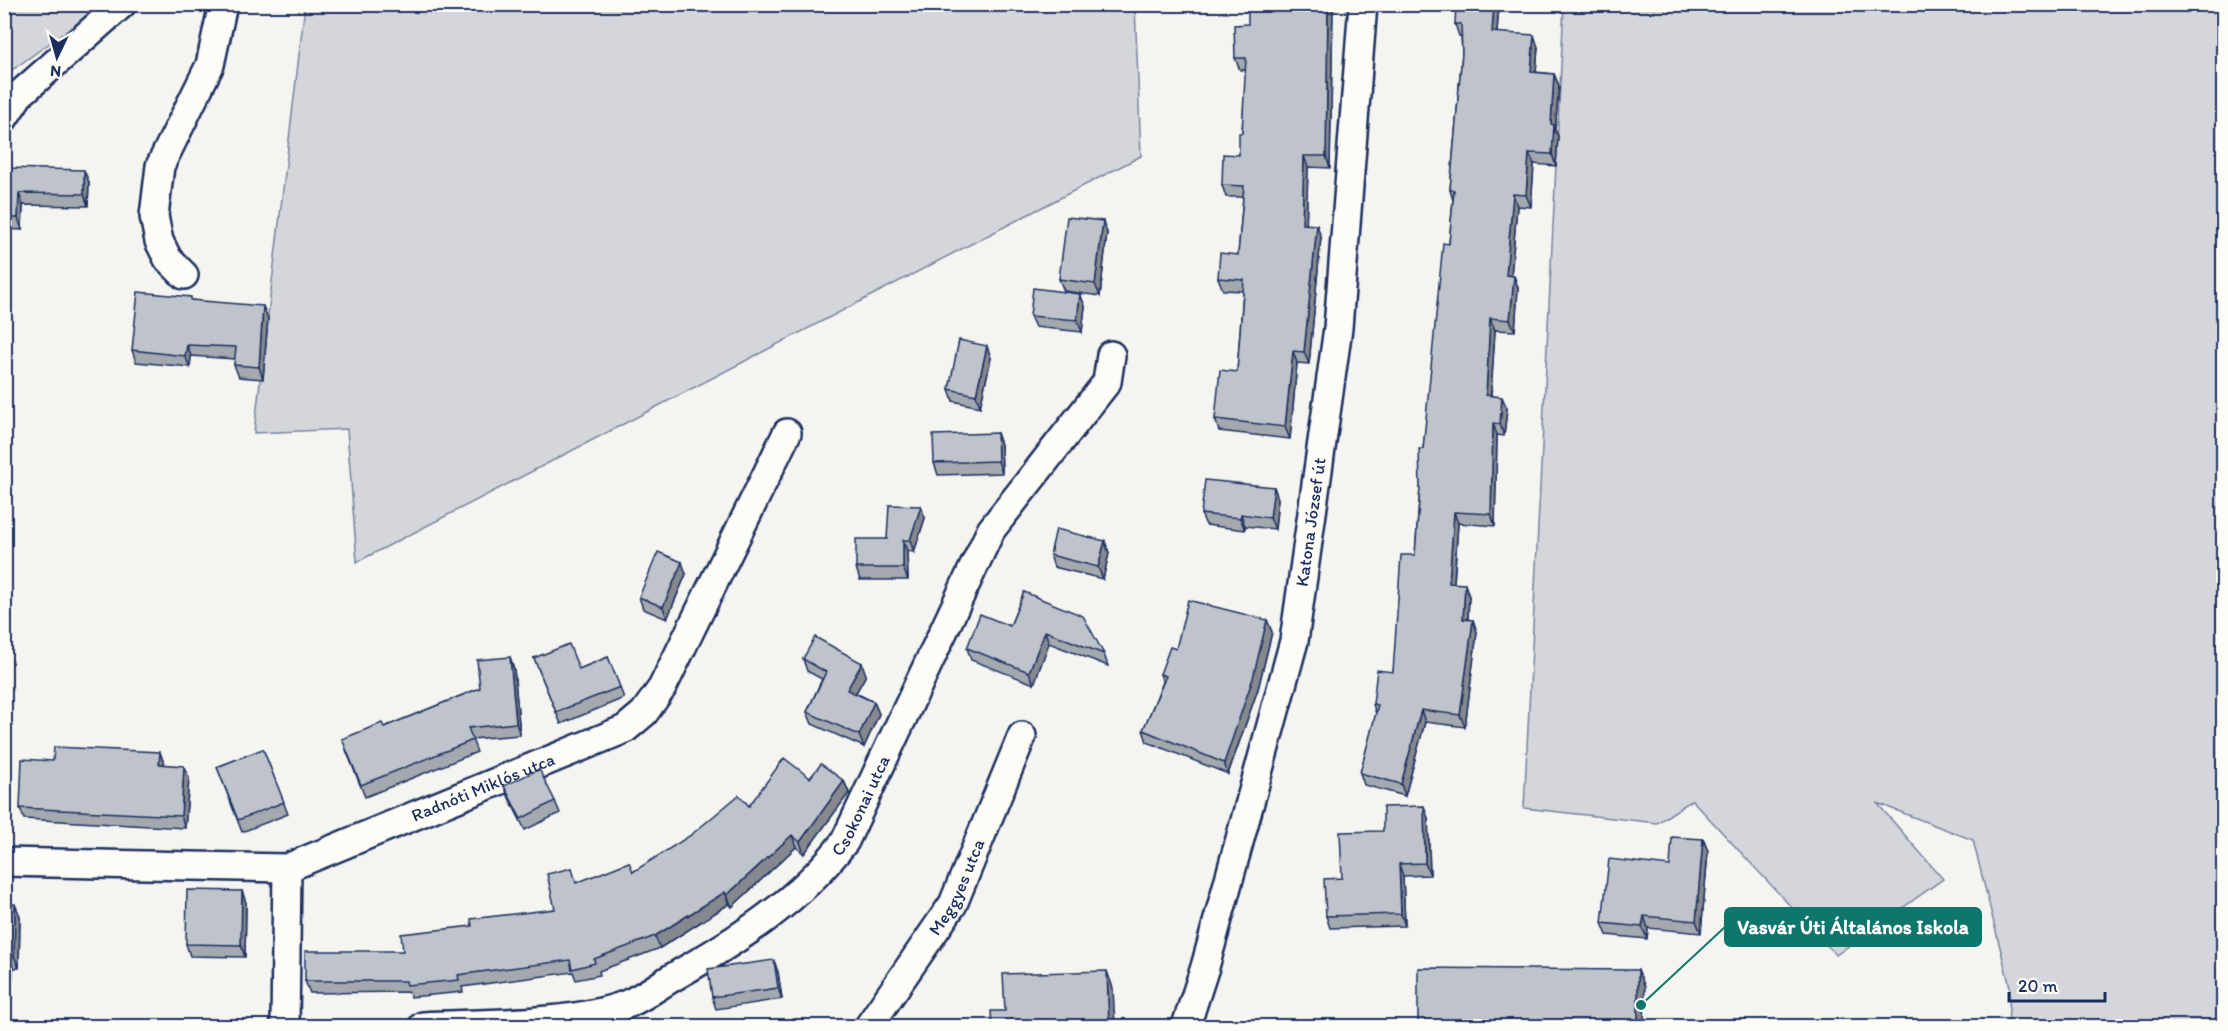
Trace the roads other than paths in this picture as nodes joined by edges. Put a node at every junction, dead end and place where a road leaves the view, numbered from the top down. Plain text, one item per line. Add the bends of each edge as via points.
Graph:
1 (122, 4) edge
2 (223, 4) edge
3 (1363, 4) edge
4 (4, 117) edge
5 (184, 274) dead end
6 (1111, 355) dead end
7 (787, 433) dead end
8 (1022, 736) dead end
9 (4, 862) edge
10 (287, 868) junction
11 (285, 1026) edge
12 (423, 1026) edge
13 (869, 1026) edge
14 (1186, 1026) edge

1 - 4 street via 19,95
2 - 5 street via 210,65 160,166 154,216 159,241 168,259
3 - 14 street, Katona József út via 1338,328 1294,641
6 - 12 street, Csokonai utca via 1107,382 991,530 845,841 822,873 738,940 627,1004 538,1020
7 - 10 street, Radnóti Miklós utca via 662,688 634,723
8 - 13 street, Meggyes utca via 952,904
9 - 10 street, Radnóti Miklós utca
10 - 11 street

